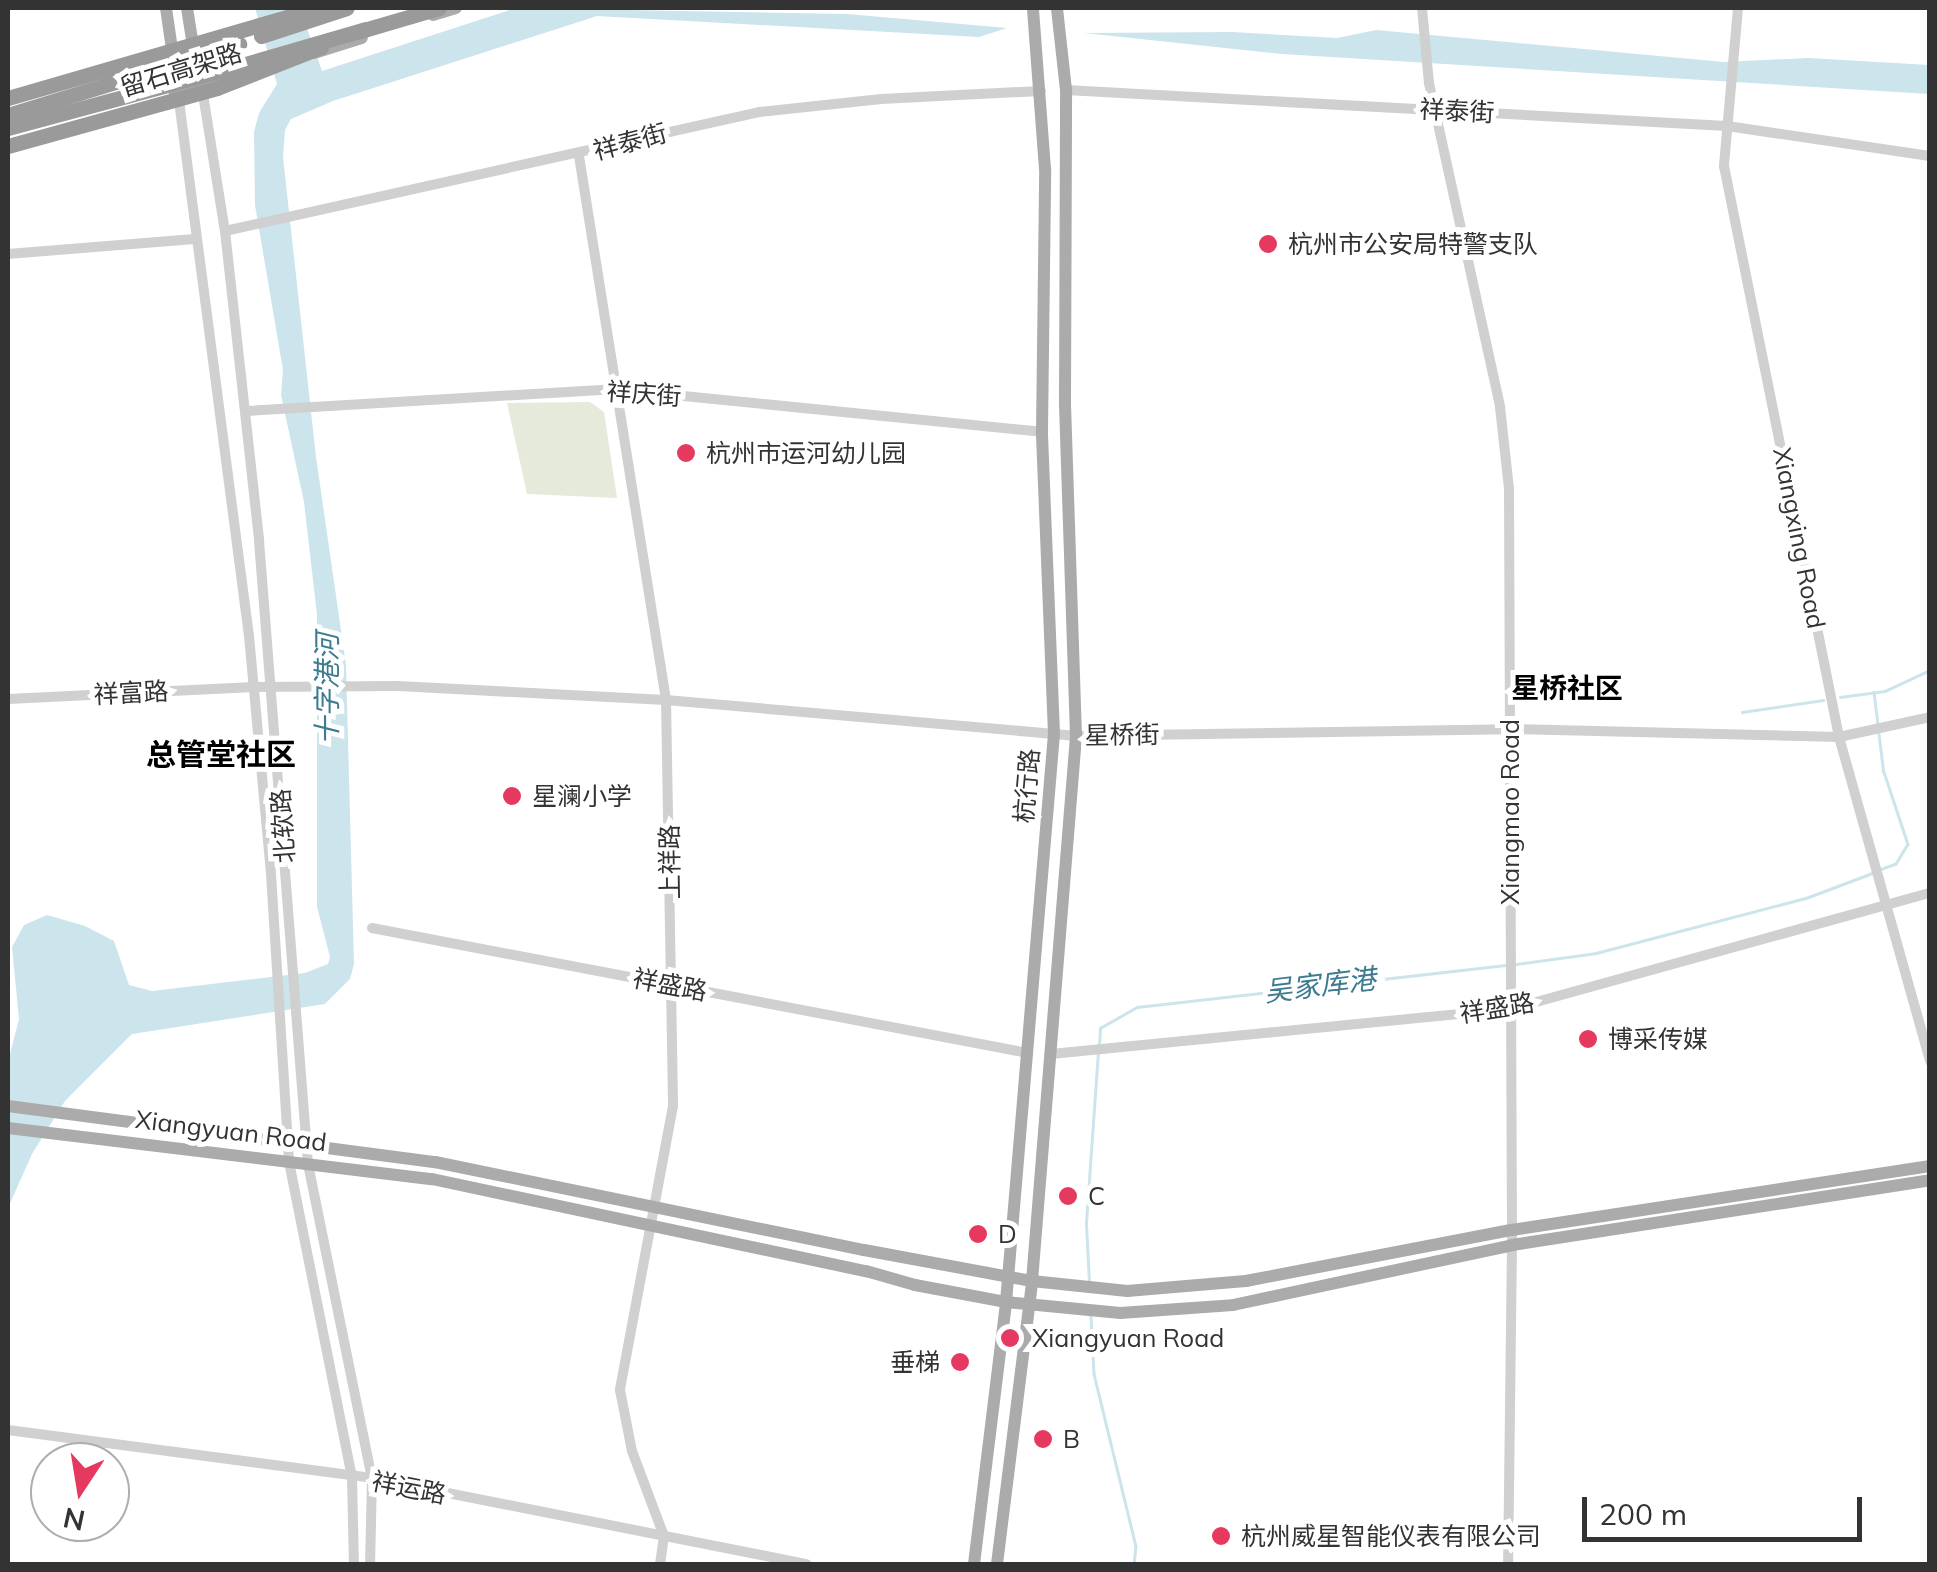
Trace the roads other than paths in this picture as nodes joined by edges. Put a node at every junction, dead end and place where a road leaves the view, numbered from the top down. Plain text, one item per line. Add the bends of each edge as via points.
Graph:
1 (166, 8) edge
2 (187, 8) edge
3 (332, 8) edge
4 (347, 8) edge
5 (439, 8) edge
6 (456, 8) edge
7 (1033, 8) edge
8 (1057, 8) edge
9 (1422, 8) edge
10 (1738, 8) edge
11 (314, 11) edge
12 (366, 29) junction
13 (194, 52) junction
14 (170, 60) junction
15 (202, 84) junction
16 (178, 90) junction
17 (1066, 90) junction
18 (1041, 91) junction
19 (8, 98) edge
20 (8, 107) edge
21 (1436, 110) junction
22 (8, 115) edge
23 (1727, 126) junction
24 (8, 131) edge
25 (8, 146) edge
26 (579, 156) junction
27 (1930, 156) edge
28 (225, 231) junction
29 (194, 239) junction
30 (8, 254) edge
31 (613, 389) junction
32 (246, 411) junction
33 (1042, 432) junction
34 (254, 687) junction
35 (271, 688) junction
36 (8, 699) edge
37 (666, 700) junction
38 (1930, 717) edge
39 (1510, 730) junction
40 (1054, 734) junction
41 (1076, 736) junction
42 (1839, 737) junction
43 (1930, 893) edge
44 (1883, 906) junction
45 (372, 928) dead end
46 (673, 986) junction
47 (1511, 1010) junction
48 (1028, 1053) junction
49 (1052, 1054) junction
50 (1930, 1061) edge
51 (8, 1106) edge
52 (8, 1128) edge
53 (288, 1142) junction
54 (306, 1145) junction
55 (289, 1162) junction
56 (308, 1164) junction
57 (1930, 1166) edge
58 (1930, 1180) edge
59 (656, 1206) junction
60 (652, 1225) junction
61 (1512, 1237) junction
62 (1008, 1276) junction
63 (1032, 1280) junction
64 (1006, 1302) junction
65 (1028, 1305) junction
66 (8, 1430) edge
67 (352, 1478) junction
68 (372, 1478) junction
69 (664, 1536) junction
70 (354, 1564) edge
71 (370, 1564) edge
72 (660, 1564) edge
73 (807, 1564) edge
74 (974, 1564) edge
75 (997, 1564) edge
76 (1508, 1564) edge

1 - 14 main road
2 - 13 main road
3 - 11 main road
4 - 22 highway, 留石高架路, bridge
5 - 12 highway, 留石高架路
6 - 15 main road, bridge
7 - 18 main road, 杭行路
8 - 17 main road, 杭行路
9 - 21 street, Xiangmao Road
10 - 23 street, Xiangxing Road
11 - 13 main road, bridge
11 - 19 highway, 留石高架路, bridge
12 - 24 highway, 留石高架路, bridge
12 - 25 highway, 留石高架路, bridge via 217,88
13 - 14 main road
13 - 15 main road
14 - 16 main road
14 - 20 main road
15 - 16 main road
15 - 28 street, 北软路
16 - 24 main road
16 - 29 street, 北软路
17 - 21 street, 祥泰街
17 - 41 main road, 杭行路 via 1064,402
18 - 26 street, 祥泰街 via 808,106 679,128
18 - 33 main road, 杭行路
21 - 23 street, 祥泰街
21 - 39 street, Xiangmao Road via 1507,453
23 - 27 street, 祥泰街
23 - 42 street, Xiangxing Road via 1724,166
26 - 28 street, 祥泰街
26 - 31 street, 上祥路
28 - 32 street, 北软路
29 - 30 street
29 - 34 street, 北软路
31 - 32 street, 祥庆街
31 - 33 street, 祥庆街
31 - 37 street, 上祥路
32 - 35 street, 北软路
33 - 40 main road, 杭行路
34 - 35 street, 星桥街
34 - 36 street, 祥富路
34 - 53 street, 北软路
35 - 37 street, 星桥街
35 - 54 street, 北软路
37 - 40 street, 星桥街
37 - 46 street, 上祥路
38 - 42 street, 星桥街
39 - 41 street, 星桥街
39 - 42 street, 星桥街
39 - 47 street, Xiangmao Road
40 - 41 street, 星桥街
40 - 48 main road, 杭行路
41 - 49 main road, 杭行路
42 - 44 street, Xiangxing Road
43 - 44 street, 祥盛路
44 - 47 street, 祥盛路
44 - 50 street, Xiangxing Road
45 - 46 street, 祥盛路
46 - 48 street, 祥盛路
46 - 59 street, 上祥路 via 673,1106
47 - 49 street, 祥盛路
47 - 61 street, Xiangmao Road
48 - 62 main road, 杭行路
49 - 63 main road, 杭行路
51 - 53 main road, Xiangyuan Road
52 - 55 main road, Xiangyuan Road
53 - 54 main road, Xiangyuan Road
53 - 55 street, 北软路
54 - 56 street, 北软路
54 - 59 main road, Xiangyuan Road via 435,1162
55 - 56 main road, Xiangyuan Road
55 - 67 street, 北软路
56 - 60 main road, Xiangyuan Road via 464,1185
56 - 68 street, 北软路
57 - 61 main road, Xiangyuan Road
58 - 61 main road, Xiangyuan Road
59 - 60 street, 上祥路
59 - 62 main road, Xiangyuan Road
60 - 64 main road, Xiangyuan Road
60 - 69 street, 上祥路 via 620,1390 632,1451
61 - 63 main road, Xiangyuan Road via 1179,1289 1128,1291
61 - 65 main road, Xiangyuan Road via 1234,1305 1120,1312
61 - 76 street, Xiangmao Road
62 - 63 main road, Xiangyuan Road
62 - 64 main road, 杭行路
63 - 65 main road, 杭行路
64 - 65 main road, Xiangyuan Road
64 - 74 main road, 杭行路
65 - 75 main road, 杭行路
66 - 67 street, 祥运路
67 - 68 street, 祥运路
67 - 70 street, 北软路
68 - 69 street, 祥运路
68 - 71 street, 北软路
69 - 72 street, 上祥路
69 - 73 street, 祥运路

